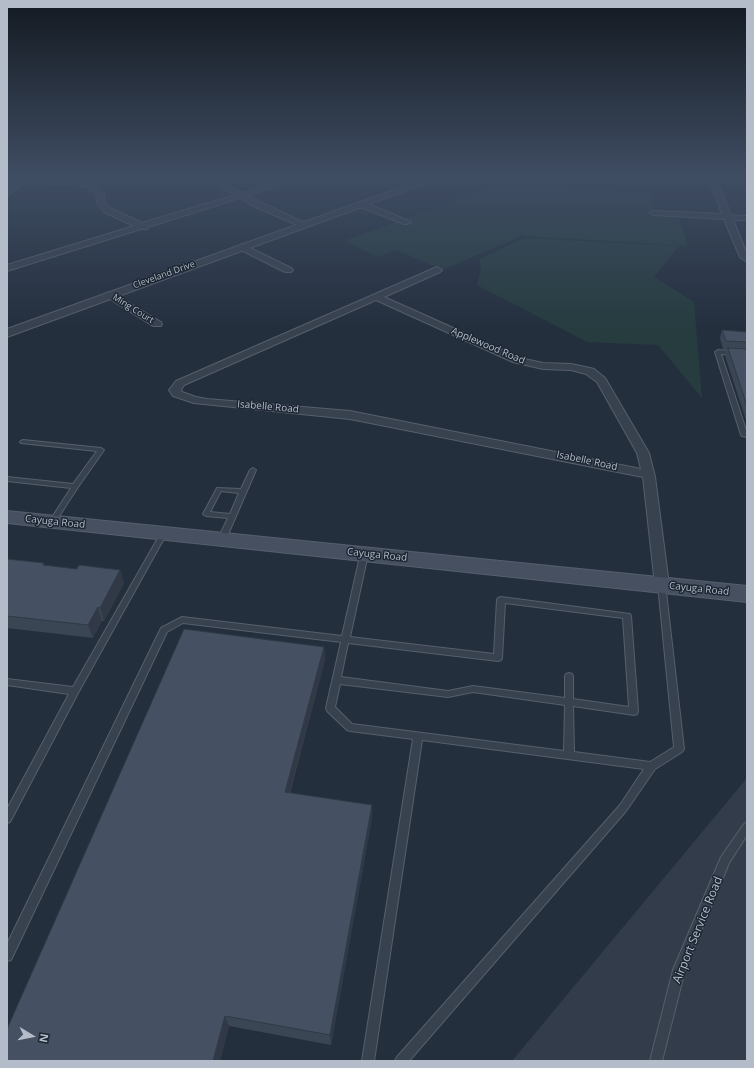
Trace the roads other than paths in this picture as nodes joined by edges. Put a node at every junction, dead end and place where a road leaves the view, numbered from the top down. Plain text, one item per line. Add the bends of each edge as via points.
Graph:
1 (138, 229) edge
2 (294, 229) edge
3 (732, 229) edge
4 (242, 247) junction
5 (747, 259) edge
6 (7, 268) edge
7 (288, 270) dead end
8 (437, 270) dead end
9 (110, 295) junction
10 (376, 297) junction
11 (157, 324) dead end
12 (7, 333) edge
13 (747, 354) edge
14 (747, 435) edge
15 (23, 442) dead end
16 (252, 470) dead end
17 (647, 474) junction
18 (7, 478) edge
19 (75, 486) junction
20 (243, 491) junction
21 (232, 516) junction
22 (7, 517) edge
23 (52, 522) junction
24 (164, 533) junction
25 (222, 539) junction
26 (364, 554) junction
27 (662, 585) junction
28 (747, 594) edge
29 (346, 638) junction
30 (569, 676) dead end
31 (336, 680) junction
32 (7, 682) edge
33 (75, 691) junction
34 (569, 703) junction
35 (418, 736) junction
36 (569, 755) junction
37 (652, 765) junction
38 (7, 819) edge
39 (747, 827) edge
40 (7, 956) edge
41 (368, 1061) edge
42 (401, 1061) edge
43 (656, 1061) edge

1 - 6 street
2 - 4 street, Cleveland Drive
3 - 5 street
4 - 7 street
4 - 9 street, Cleveland Drive
8 - 10 street, Isabelle Road
9 - 11 street, Ming Court
9 - 12 street, Cleveland Drive
10 - 17 street, Applewood Road via 517,360 543,366 590,371 601,380 643,453
10 - 17 street, Isabelle Road via 180,383 175,390 177,394 194,400 350,415
13 - 14 lane via 718,352 744,435
15 - 19 lane via 101,450
16 - 20 lane
17 - 27 street, Applewood Road
18 - 19 lane
19 - 23 lane
20 - 21 lane
20 - 21 lane via 219,489 206,514
21 - 25 lane
22 - 23 main road, Cayuga Road
23 - 24 main road, Cayuga Road
24 - 25 main road, Cayuga Road
24 - 33 lane
25 - 26 main road, Cayuga Road
26 - 27 main road, Cayuga Road
26 - 29 lane
27 - 28 main road, Cayuga Road
27 - 37 lane via 679,749
29 - 31 lane
29 - 34 lane via 498,658 501,600 627,616 634,711
29 - 40 lane via 182,620 164,630
30 - 34 lane
31 - 34 lane via 448,694 473,689
31 - 35 lane via 330,708 350,727
32 - 33 lane
33 - 38 lane
34 - 36 lane
35 - 36 lane
35 - 41 lane
36 - 37 lane
37 - 42 lane via 623,808
39 - 43 lane, Airport Service Road via 725,860 679,970

